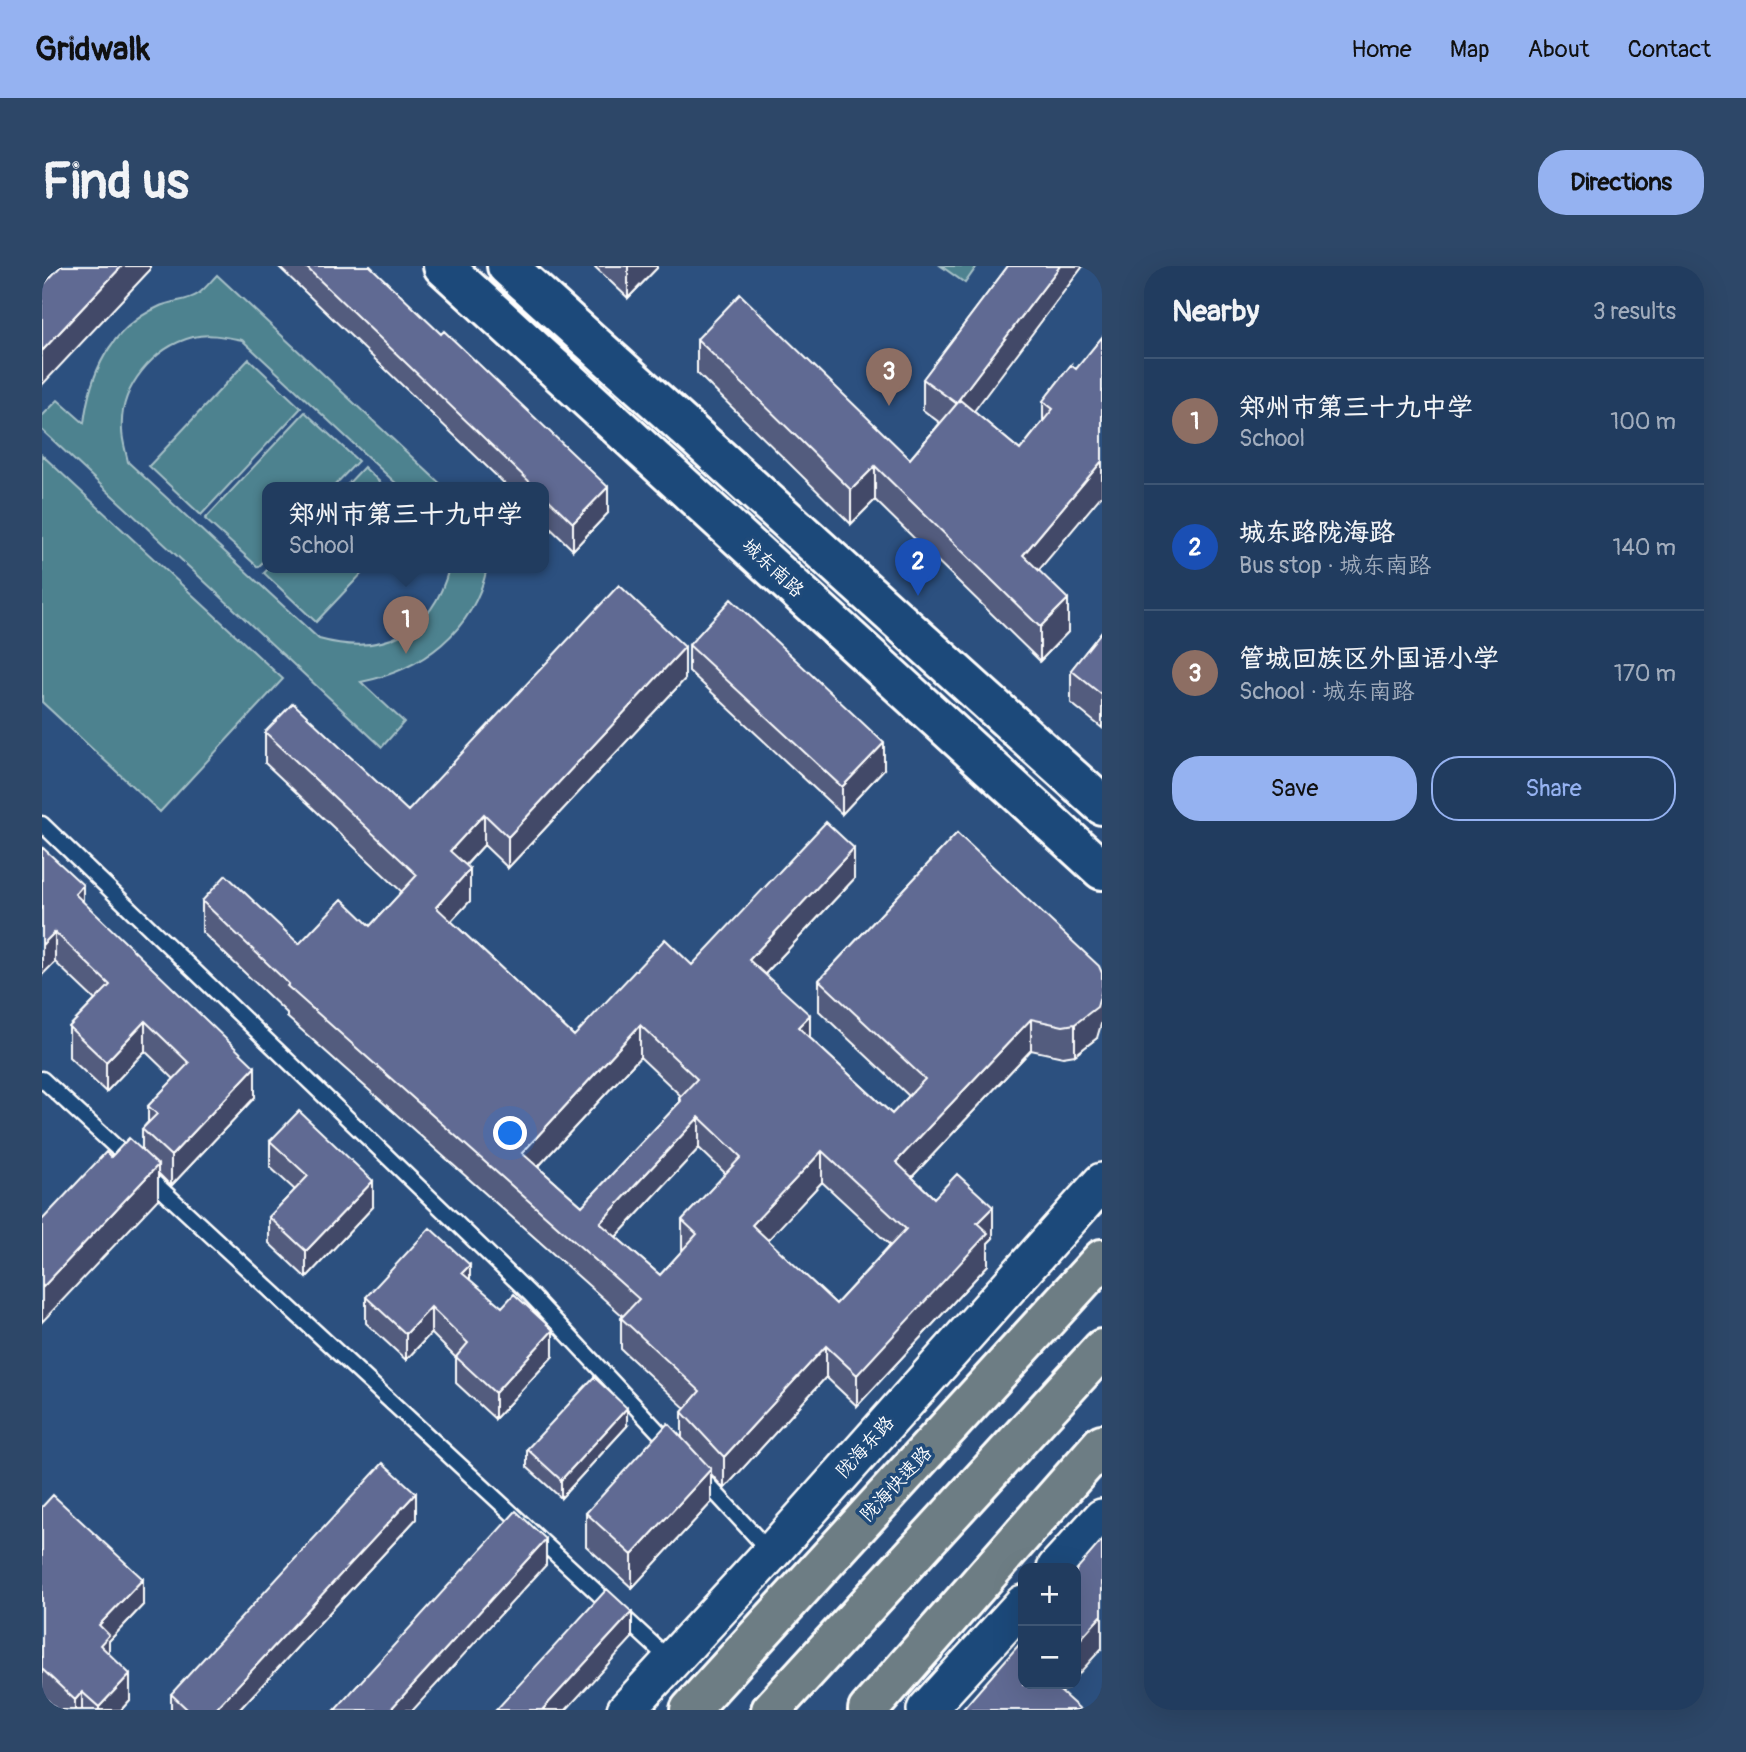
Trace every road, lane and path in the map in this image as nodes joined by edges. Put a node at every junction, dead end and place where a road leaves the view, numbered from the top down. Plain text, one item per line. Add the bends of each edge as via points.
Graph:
1 (443, 266) edge
2 (507, 266) edge
3 (1102, 805) edge
4 (42, 824) edge
5 (1102, 870) edge
6 (42, 1079) edge
7 (1102, 1182) edge
8 (1102, 1259) edge
9 (1102, 1349) edge
10 (1102, 1444) edge
11 (1102, 1518) edge
12 (771, 1553) junction
13 (1061, 1563) edge
14 (1018, 1609) edge
15 (672, 1661) junction
16 (626, 1710) edge
17 (690, 1710) edge
18 (771, 1710) edge
19 (869, 1710) edge
20 (926, 1710) edge

1 - 5 main road, 城东南路
2 - 3 main road
4 - 12 lane via 531,1294
6 - 15 lane
7 - 12 street, 陇海东路
8 - 17 highway, 陇海快速路
9 - 18 highway
10 - 19 highway
11 - 13 street
12 - 15 street, 陇海东路
14 - 20 street
15 - 16 street, 陇海东路

